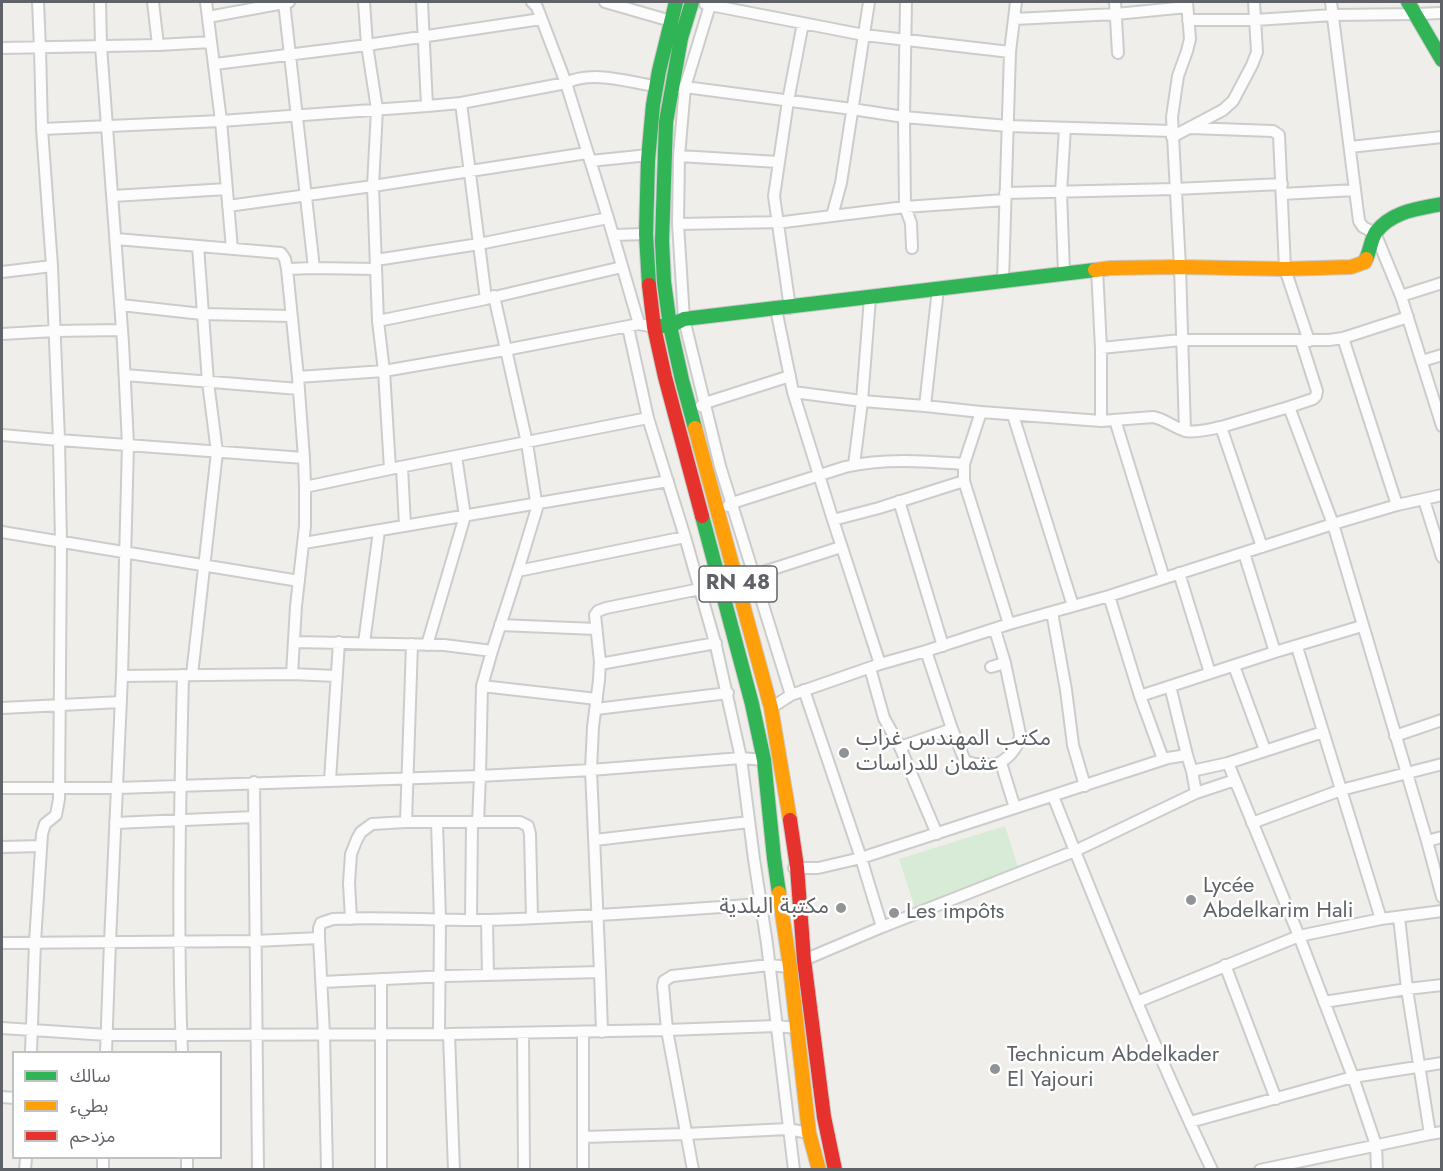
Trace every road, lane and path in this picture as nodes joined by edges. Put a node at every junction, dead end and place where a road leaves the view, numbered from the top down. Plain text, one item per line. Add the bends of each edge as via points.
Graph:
1 (38, 2) edge
2 (100, 2) edge
3 (153, 2) edge
4 (206, 2) edge
5 (286, 2) edge
6 (364, 2) edge
7 (422, 2) edge
8 (605, 2) edge
9 (676, 2) edge
10 (692, 2) edge
11 (869, 2) edge
12 (906, 2) edge
13 (1016, 2) edge
14 (1115, 2) edge
15 (1254, 2) edge
16 (1331, 2) edge
17 (1408, 2) edge
18 (536, 3) edge
19 (710, 3) edge
20 (1187, 4) edge
21 (1442, 13) edge
22 (1116, 14) junction
23 (1415, 14) junction
24 (1333, 15) junction
25 (208, 17) junction
26 (541, 19) junction
27 (1014, 19) junction
28 (1188, 20) junction
29 (1255, 20) junction
30 (671, 21) junction
31 (803, 23) junction
32 (864, 35) junction
33 (423, 36) junction
34 (904, 40) junction
35 (211, 42) junction
36 (158, 45) junction
37 (367, 45) junction
38 (101, 46) junction
39 (2, 48) edge
40 (40, 48) junction
41 (1010, 52) junction
42 (1118, 53) dead end
43 (290, 54) junction
44 (1442, 60) edge
45 (215, 64) junction
46 (566, 83) junction
47 (685, 87) junction
48 (663, 88) junction
49 (788, 100) junction
50 (462, 103) junction
51 (427, 106) junction
52 (852, 108) junction
53 (377, 109) junction
54 (297, 116) junction
55 (904, 117) junction
56 (221, 121) junction
57 (108, 126) junction
58 (1008, 126) junction
59 (1065, 128) junction
60 (1190, 128) junction
61 (42, 129) junction
62 (1172, 134) junction
63 (1442, 137) edge
64 (1350, 147) junction
65 (649, 155) junction
66 (679, 156) junction
67 (589, 157) junction
68 (778, 162) junction
69 (470, 171) junction
70 (373, 186) junction
71 (227, 189) junction
72 (1175, 189) junction
73 (1282, 189) junction
74 (1355, 190) junction
75 (1061, 192) junction
76 (305, 195) junction
77 (113, 196) junction
78 (1005, 196) junction
79 (1442, 204) edge
80 (228, 206) junction
81 (905, 207) junction
82 (832, 216) junction
83 (608, 218) junction
84 (778, 223) junction
85 (678, 224) junction
86 (1375, 233) junction
87 (645, 234) junction
88 (613, 235) junction
89 (116, 239) junction
90 (479, 244) junction
91 (198, 246) junction
92 (912, 248) dead end
93 (232, 249) junction
94 (376, 264) junction
95 (51, 266) junction
96 (622, 267) junction
97 (1180, 267) junction
98 (287, 268) junction
99 (314, 268) junction
100 (1097, 269) junction
101 (1285, 269) junction
102 (2, 272) edge
103 (1064, 273) junction
104 (1003, 281) junction
105 (1442, 283) edge
106 (938, 289) junction
107 (1401, 296) junction
108 (870, 297) junction
109 (490, 298) junction
110 (121, 305) junction
111 (790, 308) junction
112 (776, 309) junction
113 (202, 314) junction
114 (291, 316) junction
115 (1408, 317) junction
116 (684, 319) junction
117 (378, 321) junction
118 (639, 324) junction
119 (670, 326) junction
120 (627, 327) junction
121 (654, 327) junction
122 (122, 330) junction
123 (54, 331) junction
124 (2, 334) edge
125 (1343, 338) junction
126 (1181, 339) junction
127 (1305, 341) junction
128 (1101, 348) junction
129 (505, 350) junction
130 (1442, 355) edge
131 (1422, 361) junction
132 (384, 371) junction
133 (125, 375) junction
134 (298, 376) junction
135 (790, 376) junction
136 (208, 382) junction
137 (299, 389) junction
138 (793, 392) junction
139 (862, 401) junction
140 (705, 403) junction
141 (925, 406) junction
142 (1289, 407) junction
143 (981, 412) junction
144 (691, 413) junction
145 (1013, 415) junction
146 (648, 418) junction
147 (1115, 420) junction
148 (1101, 422) junction
149 (1441, 425) edge
150 (1221, 427) junction
151 (1185, 430) junction
152 (2, 435) edge
153 (59, 440) junction
154 (527, 443) junction
155 (128, 444) junction
156 (217, 452) junction
157 (456, 456) junction
158 (303, 458) junction
159 (964, 464) junction
160 (854, 465) junction
161 (720, 466) junction
162 (402, 467) junction
163 (390, 469) junction
164 (707, 474) junction
165 (819, 476) junction
166 (668, 481) junction
167 (964, 481) junction
168 (306, 487) junction
169 (1442, 495) edge
170 (1424, 500) junction
171 (899, 501) junction
172 (537, 503) junction
173 (732, 504) junction
174 (1398, 505) junction
175 (718, 514) junction
176 (465, 516) junction
177 (833, 520) junction
178 (1333, 524) junction
179 (405, 526) junction
180 (379, 531) junction
181 (2, 532) edge
182 (685, 537) junction
183 (61, 543) junction
184 (304, 543) junction
185 (842, 547) junction
186 (1262, 547) junction
187 (1244, 553) junction
188 (125, 554) junction
189 (1442, 557) edge
190 (203, 565) junction
191 (518, 571) junction
192 (1179, 573) junction
193 (754, 574) junction
194 (1164, 578) junction
195 (299, 581) junction
196 (700, 589) junction
197 (1109, 596) junction
198 (1073, 606) junction
199 (1052, 612) junction
200 (1010, 624) junction
201 (500, 625) junction
202 (1362, 626) junction
203 (596, 629) junction
204 (771, 630) junction
205 (995, 630) junction
206 (294, 642) junction
207 (339, 642) junction
208 (754, 642) junction
209 (364, 643) junction
210 (716, 643) junction
211 (412, 644) junction
212 (427, 645) junction
213 (942, 646) junction
214 (1297, 647) junction
215 (492, 651) junction
216 (926, 651) junction
217 (1275, 652) junction
218 (1005, 663) junction
219 (600, 664) junction
220 (875, 666) junction
221 (1234, 666) junction
222 (991, 667) dead end
223 (1210, 673) junction
224 (292, 674) junction
225 (188, 675) junction
226 (122, 676) junction
227 (336, 676) junction
228 (482, 686) junction
229 (1170, 686) junction
230 (804, 690) junction
231 (728, 693) junction
232 (791, 695) junction
233 (1140, 696) junction
234 (121, 702) junction
235 (596, 704) junction
236 (60, 705) junction
237 (2, 708) edge
238 (771, 708) junction
239 (1442, 720) edge
240 (952, 729) junction
241 (1323, 732) junction
242 (1395, 736) junction
243 (900, 747) junction
244 (1265, 750) junction
245 (1187, 756) junction
246 (741, 758) junction
247 (1163, 759) junction
248 (764, 760) junction
249 (1001, 763) junction
250 (1228, 763) junction
251 (1442, 764) edge
252 (591, 770) junction
253 (1192, 771) junction
254 (1406, 772) junction
255 (480, 776) junction
256 (406, 778) junction
257 (330, 780) junction
258 (1235, 780) junction
259 (254, 782) junction
260 (181, 785) junction
261 (1085, 786) junction
262 (2, 788) edge
263 (59, 788) junction
264 (117, 788) junction
265 (1341, 790) junction
266 (1196, 793) junction
267 (1053, 796) junction
268 (1015, 808) junction
269 (254, 817) junction
270 (180, 821) junction
271 (406, 822) junction
272 (437, 822) junction
273 (475, 822) junction
274 (749, 822) junction
275 (115, 823) junction
276 (1252, 823) junction
277 (937, 834) junction
278 (1442, 837) edge
279 (595, 840) junction
280 (1427, 841) junction
281 (41, 846) junction
282 (2, 847) edge
283 (1075, 851) junction
284 (861, 858) junction
285 (797, 867) junction
286 (818, 868) junction
287 (776, 870) junction
288 (798, 887) junction
289 (779, 890) junction
290 (1442, 897) edge
291 (761, 904) junction
292 (1442, 911) edge
293 (598, 916) junction
294 (1400, 917) junction
295 (532, 918) junction
296 (351, 919) junction
297 (440, 919) junction
298 (1381, 919) junction
299 (471, 920) junction
300 (487, 920) junction
301 (882, 927) junction
302 (1299, 936) junction
303 (319, 938) junction
304 (179, 941) junction
305 (255, 941) junction
306 (35, 942) junction
307 (110, 942) junction
308 (2, 943) edge
309 (804, 960) junction
310 (769, 965) junction
311 (1226, 965) junction
312 (790, 967) junction
313 (600, 972) junction
314 (488, 975) junction
315 (439, 976) junction
316 (381, 979) junction
317 (322, 982) junction
318 (1442, 985) edge
319 (1407, 989) junction
320 (1137, 1002) junction
321 (1324, 1002) junction
322 (776, 1026) junction
323 (2, 1028) edge
324 (797, 1028) junction
325 (33, 1030) junction
326 (667, 1030) junction
327 (582, 1032) junction
328 (602, 1032) junction
329 (523, 1033) junction
330 (257, 1034) junction
331 (324, 1034) junction
332 (444, 1034) junction
333 (107, 1035) junction
334 (182, 1035) junction
335 (381, 1035) junction
336 (32, 1051) edge
337 (106, 1051) edge
338 (182, 1051) edge
339 (1442, 1063) edge
340 (1419, 1067) junction
341 (1353, 1077) junction
342 (1276, 1100) junction
343 (1190, 1122) junction
344 (788, 1129) junction
345 (809, 1132) junction
346 (1442, 1132) edge
347 (686, 1134) junction
348 (1430, 1134) junction
349 (583, 1137) junction
350 (1376, 1145) junction
351 (258, 1170) edge
352 (327, 1170) edge
353 (381, 1170) edge
354 (454, 1170) edge
355 (524, 1170) edge
356 (583, 1170) edge
357 (693, 1170) edge
358 (794, 1170) edge
359 (819, 1170) edge
360 (835, 1170) edge
361 (1212, 1170) edge
362 (1260, 1170) edge
363 (1377, 1170) edge

1 - 40 street
2 - 38 street
3 - 36 street
4 - 25 street
5 - 25 street
5 - 43 street
6 - 37 street
7 - 33 street
8 - 30 street
9 - 30 main road, RN 48
10 - 19 street
10 - 48 main road, RN 48
11 - 32 street
12 - 34 street
13 - 27 street
14 - 22 street
15 - 29 street
16 - 24 street
17 - 23 main road
18 - 26 street
19 - 31 street
19 - 47 street
20 - 22 street
20 - 28 street
21 - 23 street
22 - 27 street
22 - 42 street
23 - 24 street
23 - 44 main road
24 - 29 street
24 - 64 street
25 - 35 street
26 - 33 street
26 - 46 street
27 - 41 street
28 - 29 street
28 - 62 street via 1189,46 1178,76
29 - 60 street via 1257,52 1233,100 1223,111
30 - 48 main road, RN 48
31 - 32 street
31 - 49 street
32 - 34 street
32 - 52 street
33 - 37 street
33 - 51 street
34 - 41 street
34 - 55 street
35 - 36 street
35 - 45 street
36 - 38 street
37 - 43 street
37 - 53 street
38 - 40 street
38 - 57 street
39 - 40 street
40 - 61 street
41 - 58 street
43 - 45 street
43 - 54 street
45 - 56 street
46 - 48 street via 595,77
46 - 50 street
46 - 67 street
47 - 48 street
47 - 49 street
47 - 66 street
48 - 65 main road, RN 48
48 - 119 main road, RN 48 via 666,122 662,241
49 - 52 street
49 - 68 street
50 - 51 street
50 - 69 street
51 - 53 street
52 - 55 street
52 - 82 street
53 - 54 street
53 - 70 street
54 - 56 street
54 - 76 street
55 - 58 street
55 - 81 street
56 - 57 street
56 - 71 street
57 - 61 street
57 - 77 street
58 - 59 street
58 - 78 street
59 - 62 street
59 - 75 street
60 - 62 street
60 - 73 street via 1277,132
61 - 95 street
62 - 72 street
63 - 64 street
64 - 74 street
65 - 67 street
65 - 87 main road, RN 48
66 - 68 street
66 - 85 street
67 - 69 street
67 - 83 street
68 - 84 street via 774,196
69 - 70 street
69 - 90 street
70 - 76 street
70 - 94 street
71 - 77 street
71 - 80 street
72 - 73 street
72 - 75 street
72 - 97 street
73 - 74 street
73 - 101 street
74 - 86 street via 1359,221
75 - 78 street
75 - 103 street
76 - 80 street
76 - 99 street
77 - 89 street
78 - 81 street
78 - 104 street
79 - 86 main road via 1399,213
80 - 93 street
81 - 82 street
81 - 92 street via 911,223
82 - 84 street
83 - 88 street
83 - 90 street
84 - 85 street
84 - 111 street
85 - 116 street
86 - 101 main road via 1368,258 1358,265
86 - 107 street
87 - 88 street
87 - 121 main road, RN 48
88 - 96 street
89 - 91 street
89 - 110 street
90 - 94 street
90 - 109 street
91 - 93 street
91 - 113 street
93 - 98 street via 280,253
94 - 99 street
94 - 117 street
95 - 102 street
95 - 123 street
96 - 109 street
96 - 118 street
97 - 100 main road
97 - 101 main road
97 - 126 street
98 - 99 street
98 - 114 street
100 - 103 main road
100 - 128 street
101 - 127 street
103 - 104 main road
104 - 106 main road
105 - 107 street
106 - 108 main road
106 - 141 street
107 - 115 street
108 - 111 main road
108 - 139 street
109 - 117 street
109 - 129 street
110 - 113 street
110 - 122 street
111 - 112 main road
112 - 116 main road
112 - 135 street
113 - 114 street
113 - 136 street
114 - 134 street
115 - 125 street
115 - 131 street
116 - 119 main road
116 - 140 street
117 - 132 street
118 - 120 street
118 - 121 street
119 - 121 main road
119 - 144 main road, RN 48
120 - 129 street
120 - 146 street
121 - 248 main road, RN 48
122 - 123 street
122 - 133 street
123 - 124 street
123 - 153 street
125 - 127 street
125 - 174 street
126 - 127 street
126 - 128 street
126 - 151 street
127 - 142 street via 1316,396
128 - 148 street
129 - 132 street
129 - 154 street
130 - 131 street
131 - 149 street
132 - 134 street
132 - 163 street
133 - 136 street
133 - 155 street
134 - 137 street
135 - 138 street
135 - 140 street
136 - 137 street
136 - 156 street
137 - 158 street
138 - 139 street
138 - 165 street
139 - 141 street
139 - 160 street
140 - 144 street
140 - 161 street
141 - 143 street
142 - 150 street
142 - 178 street
143 - 145 street
143 - 159 street
144 - 164 main road, RN 48
145 - 148 street
145 - 198 street
146 - 154 street
146 - 166 street
147 - 148 street
147 - 151 street via 1153,417
147 - 194 street
150 - 151 street
150 - 186 street
152 - 153 street
153 - 155 street
153 - 183 street
154 - 157 street
154 - 172 street
155 - 156 street
155 - 188 street
156 - 158 street
156 - 190 street
157 - 162 street
157 - 176 street
158 - 168 street
159 - 160 street via 908,461
159 - 167 street
160 - 165 street
161 - 164 street
161 - 173 street
162 - 163 street
162 - 179 street
163 - 168 street
164 - 175 main road, RN 48
165 - 173 street
165 - 177 street
166 - 172 street
166 - 182 street
167 - 171 street
167 - 200 street
168 - 184 street
169 - 170 street
170 - 174 street
170 - 189 street
171 - 177 street
171 - 213 street
172 - 176 street
172 - 191 street
173 - 175 street
173 - 193 street
174 - 178 street
175 - 208 main road, RN 48
176 - 179 street
176 - 212 street
177 - 185 street
178 - 186 street
178 - 202 street
179 - 180 street
180 - 184 street
180 - 209 street
181 - 183 street
182 - 191 street
182 - 196 street
183 - 188 street
183 - 236 street
184 - 195 street
185 - 193 street
185 - 220 street
186 - 187 street
187 - 192 street
187 - 217 street
188 - 190 street
188 - 226 street
190 - 195 street
190 - 225 street
191 - 201 street
192 - 194 street
192 - 223 street
193 - 204 street
194 - 197 street
195 - 206 street
196 - 203 street via 602,609 596,615
196 - 210 street
197 - 198 street
197 - 233 street
198 - 199 street
199 - 200 street
199 - 261 street via 1073,745
200 - 205 street
201 - 203 street
201 - 215 street
202 - 214 street
202 - 242 street
203 - 219 street
204 - 208 street
204 - 232 street
205 - 213 street
205 - 218 street
206 - 207 street
206 - 224 street
207 - 209 street
207 - 227 street
208 - 238 main road, RN 48
209 - 211 street
210 - 219 street
210 - 231 street
211 - 212 street
211 - 256 street
212 - 215 street
213 - 216 street
214 - 217 street
214 - 241 street
215 - 228 street
216 - 220 street
216 - 240 street
217 - 221 street
218 - 222 street
218 - 249 street via 1020,740
219 - 235 street
220 - 230 street
220 - 243 street via 884,718
221 - 223 street
221 - 244 street
223 - 229 street
224 - 225 street
224 - 227 street
225 - 226 street
225 - 260 street
226 - 234 street
227 - 257 street
228 - 235 street
228 - 255 street
229 - 233 street
229 - 245 street
230 - 232 street
230 - 284 street
231 - 235 street
231 - 246 street
232 - 238 street
233 - 247 street
234 - 236 street
234 - 264 street
235 - 252 street
236 - 237 street
236 - 263 street
238 - 285 main road, RN 48
239 - 242 street
240 - 243 street
240 - 249 street via 965,761 980,765
241 - 244 street
241 - 265 street
242 - 254 street
243 - 277 street
244 - 250 street
245 - 247 street
245 - 253 street
246 - 248 street
246 - 252 street
246 - 274 street
247 - 261 street
248 - 287 main road, RN 48
249 - 268 street
250 - 253 street
250 - 258 street
251 - 254 street
252 - 255 street
252 - 279 street
253 - 266 street
254 - 265 street
254 - 280 street
255 - 256 street
255 - 273 street
256 - 257 street
256 - 271 street
257 - 259 street
258 - 266 street
258 - 276 street
259 - 260 street
259 - 269 street
260 - 264 street
260 - 270 street
261 - 267 street
262 - 263 street
263 - 264 street
263 - 281 street via 58,810 44,826
264 - 275 street
265 - 276 street
265 - 298 street
266 - 283 street
267 - 268 street
267 - 283 street
268 - 277 street
269 - 270 street
269 - 305 street
270 - 275 street
270 - 304 street
271 - 272 street
271 - 296 street via 372,824 357,839 349,868
272 - 273 street
272 - 297 street
273 - 295 street via 520,822 528,826
273 - 299 street
274 - 279 street
274 - 291 street
275 - 307 street
276 - 302 street
277 - 284 street
278 - 280 street
279 - 293 street
280 - 290 street
281 - 282 street
281 - 306 street
283 - 301 street
283 - 320 street
284 - 286 street
284 - 301 street
285 - 286 street
285 - 287 street
285 - 288 main road, RN 48
286 - 288 street
287 - 289 main road, RN 48
288 - 289 street
288 - 309 main road, RN 48
289 - 312 main road, RN 48
291 - 293 street
291 - 310 street
292 - 294 street
293 - 295 street
293 - 313 street
294 - 298 street
294 - 319 street
295 - 300 street
296 - 297 street
296 - 303 street via 323,922
297 - 299 street
297 - 315 street
298 - 302 street
299 - 300 street
300 - 314 street
301 - 309 street
302 - 311 street
302 - 321 street
303 - 305 street
303 - 317 street
304 - 305 street
304 - 307 street
304 - 334 street
305 - 330 street
306 - 307 street
306 - 308 street
306 - 325 street
307 - 333 street
309 - 360 main road, RN 48 via 824,1117
310 - 312 street
310 - 322 street
310 - 326 street via 667,978 663,986
311 - 320 street
311 - 342 street
312 - 324 main road, RN 48
313 - 314 street
313 - 328 street
314 - 315 street
315 - 316 street
315 - 332 street
316 - 317 street
316 - 335 street
317 - 331 street
318 - 319 street
319 - 321 street
319 - 340 street
320 - 343 street
321 - 341 street
322 - 324 street
322 - 326 street
322 - 344 street
323 - 325 street
324 - 345 main road, RN 48
325 - 333 street
325 - 336 street
326 - 328 street
326 - 347 street
327 - 328 street
327 - 329 street
327 - 349 street
329 - 332 street
329 - 355 street
330 - 331 street
330 - 334 street
330 - 351 street
331 - 335 street
331 - 352 street
332 - 335 street
332 - 354 street
333 - 334 street
333 - 337 street
334 - 338 street
335 - 353 street
339 - 340 street
340 - 341 street
340 - 348 street
341 - 342 street
341 - 350 street
342 - 343 street
343 - 361 street
344 - 345 street
344 - 347 street
344 - 358 street
345 - 359 main road, RN 48
346 - 348 street
347 - 349 street
347 - 357 street
348 - 350 street
349 - 356 street
350 - 362 street
350 - 363 street

